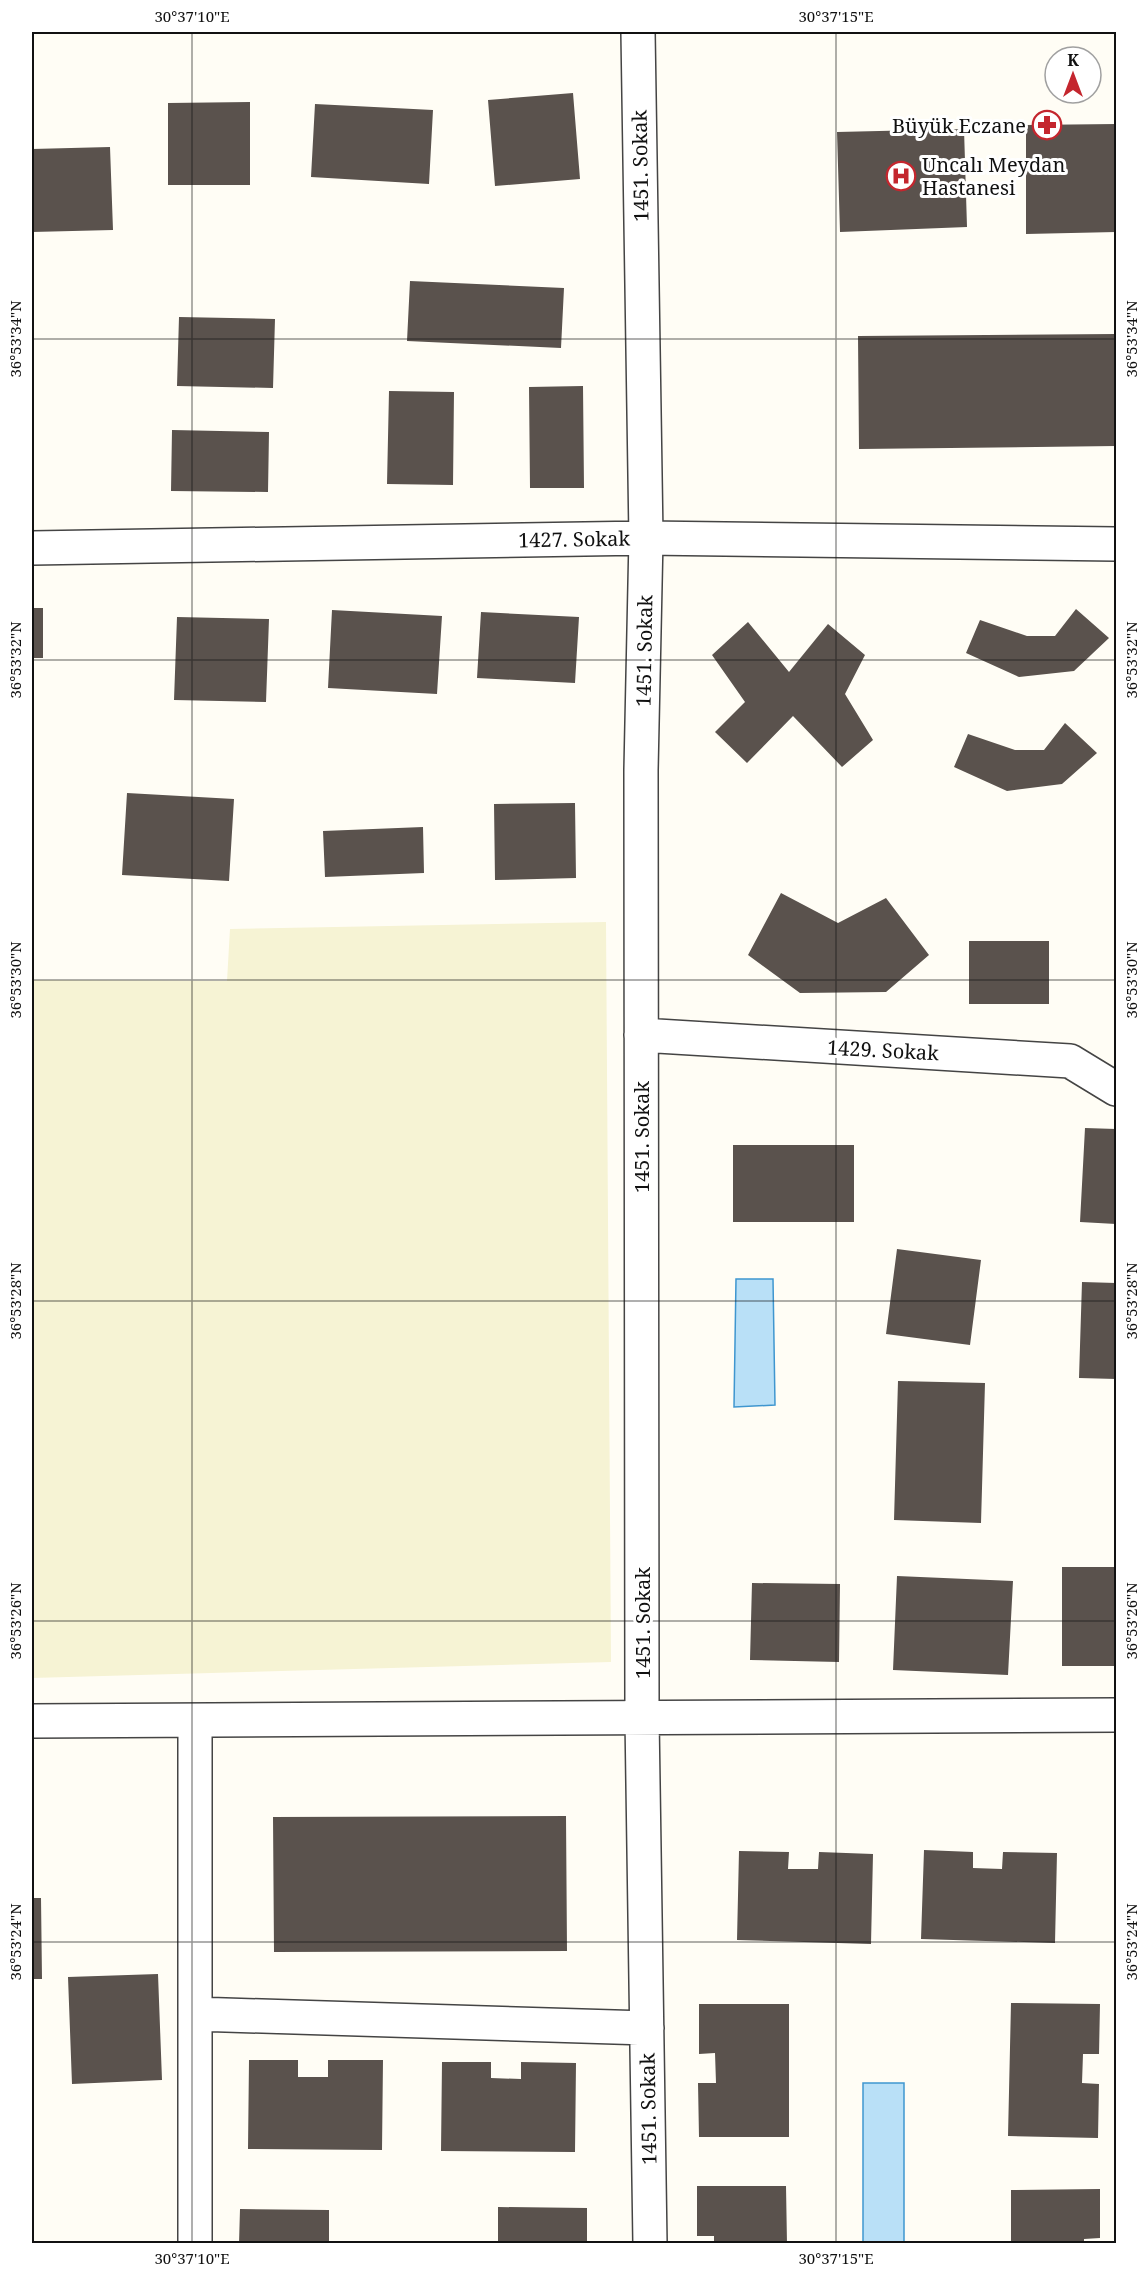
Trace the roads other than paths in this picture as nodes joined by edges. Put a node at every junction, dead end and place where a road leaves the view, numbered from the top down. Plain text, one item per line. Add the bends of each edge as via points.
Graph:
1 (638, 32) edge
2 (646, 538) junction
3 (1116, 544) edge
4 (32, 548) edge
5 (641, 1035) junction
6 (1116, 1089) edge
7 (1116, 1715) edge
8 (642, 1718) junction
9 (195, 1720) junction
10 (32, 1721) edge
11 (195, 2014) junction
12 (647, 2028) junction
13 (195, 2244) edge
14 (650, 2244) edge

1 - 2 street, 1451. Sokak
2 - 3 street, 1427. Sokak
2 - 4 street, 1427. Sokak
2 - 5 street, 1451. Sokak
5 - 6 street, 1429. Sokak via 1070,1061
5 - 8 street, 1451. Sokak
7 - 8 street
8 - 9 street
8 - 12 street, 1451. Sokak
9 - 10 street
9 - 11 street
11 - 12 street
11 - 13 street
12 - 14 street, 1451. Sokak

